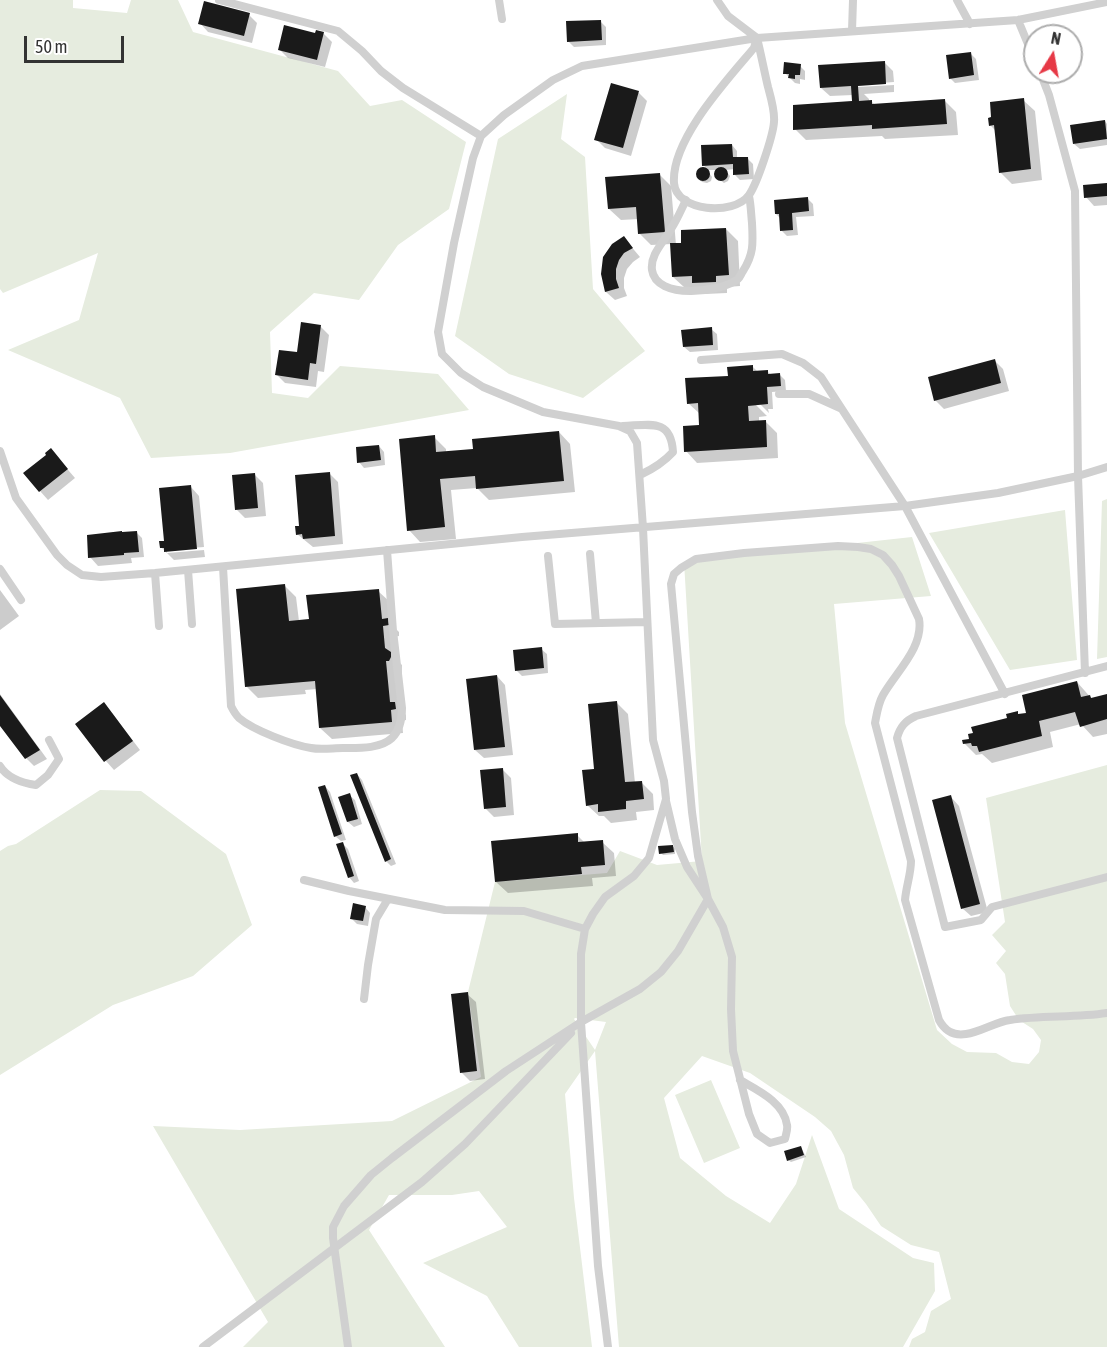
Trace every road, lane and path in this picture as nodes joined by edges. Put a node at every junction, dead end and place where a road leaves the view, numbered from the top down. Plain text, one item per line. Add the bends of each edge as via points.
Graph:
1 (219, 0) edge
2 (499, 0) edge
3 (717, 0) edge
4 (853, 0) edge
5 (957, 0) edge
6 (1107, 2) edge
7 (502, 19) dead end
8 (1018, 20) junction
9 (970, 24) junction
10 (852, 32) junction
11 (1023, 32) edge
12 (757, 38) junction
13 (1045, 84) edge
14 (481, 136) junction
15 (748, 196) junction
16 (686, 200) junction
17 (701, 360) dead end
18 (779, 394) dead end
19 (842, 409) junction
20 (646, 425) junction
21 (620, 426) junction
22 (634, 437) junction
23 (0, 454) edge
24 (638, 458) junction
25 (1107, 467) edge
26 (655, 468) junction
27 (640, 475) junction
28 (1078, 476) junction
29 (904, 506) junction
30 (643, 528) junction
31 (387, 550) junction
32 (590, 554) dead end
33 (548, 556) dead end
34 (223, 567) junction
35 (0, 568) edge
36 (188, 570) junction
37 (155, 573) junction
38 (21, 600) dead end
39 (647, 622) junction
40 (597, 623) junction
41 (192, 624) dead end
42 (159, 626) dead end
43 (1107, 666) edge
44 (1085, 673) junction
45 (1005, 694) junction
46 (50, 740) dead end
47 (0, 766) edge
48 (666, 799) junction
49 (1107, 877) edge
50 (304, 880) dead end
51 (388, 899) junction
52 (708, 899) junction
53 (585, 929) junction
54 (364, 999) dead end
55 (1107, 1013) edge
56 (581, 1022) junction
57 (740, 1080) junction
58 (334, 1248) junction
59 (203, 1347) edge
60 (348, 1347) edge
61 (608, 1347) edge

1 - 14 lane via 338,31 403,88
2 - 7 lane
3 - 12 lane via 728,16
4 - 10 lane
5 - 9 lane
6 - 8 lane
8 - 9 lane
8 - 11 lane
9 - 10 lane
10 - 12 lane
12 - 14 lane via 582,66 525,99
12 - 15 lane via 775,121
12 - 16 lane via 754,48 694,123 685,142 674,184 679,196
13 - 28 lane via 1075,191
14 - 21 lane via 454,243 438,332 442,354 483,387 533,408
15 - 16 lane via 738,205 717,209
15 - 16 lane via 754,243 750,261 738,279 721,287 687,291 663,285 654,278 652,268 657,250
17 - 19 lane via 782,354 821,376
18 - 19 lane via 809,394
19 - 29 lane
20 - 21 lane
20 - 22 lane
20 - 26 lane via 666,429 672,439 673,452
21 - 22 lane via 630,430
22 - 24 lane
23 - 37 lane via 16,498 67,565 82,575 101,577
24 - 26 lane
24 - 27 lane
25 - 28 lane
26 - 27 lane
27 - 30 lane
28 - 29 lane via 998,493
28 - 44 lane
29 - 30 lane
29 - 45 lane
30 - 31 lane
30 - 39 lane
31 - 34 lane
31 - 34 lane via 402,719 391,739 362,748 313,749 296,745 238,717 231,706
32 - 40 lane
33 - 40 lane via 555,624
34 - 36 lane
35 - 38 lane
36 - 37 lane
36 - 41 lane
37 - 42 lane
39 - 40 lane
39 - 48 lane via 653,740
43 - 44 lane
44 - 45 lane
45 - 49 lane via 916,716 900,728 897,738 945,927 981,920 992,907
46 - 47 lane via 59,759 36,784 22,782
48 - 52 lane via 675,839
48 - 53 lane via 649,858 634,876 605,897
50 - 51 lane
51 - 53 lane via 446,910 524,911
51 - 54 lane via 376,920
52 - 55 lane via 691,800 670,585 674,574 696,560 744,553 838,546 870,549 892,565 920,625 915,645 878,705 875,723 911,861 905,900 944,1030 965,1035 1008,1020
52 - 56 lane via 661,972 640,989
52 - 57 lane via 723,927 732,957 732,1030
53 - 56 lane via 580,954
56 - 58 lane via 465,1144 422,1182
56 - 58 lane via 489,1084 371,1175 336,1218
56 - 61 lane via 598,1266
57 - 57 lane via 757,1134 770,1143 784,1138 788,1126 782,1109
58 - 59 lane
58 - 60 lane

